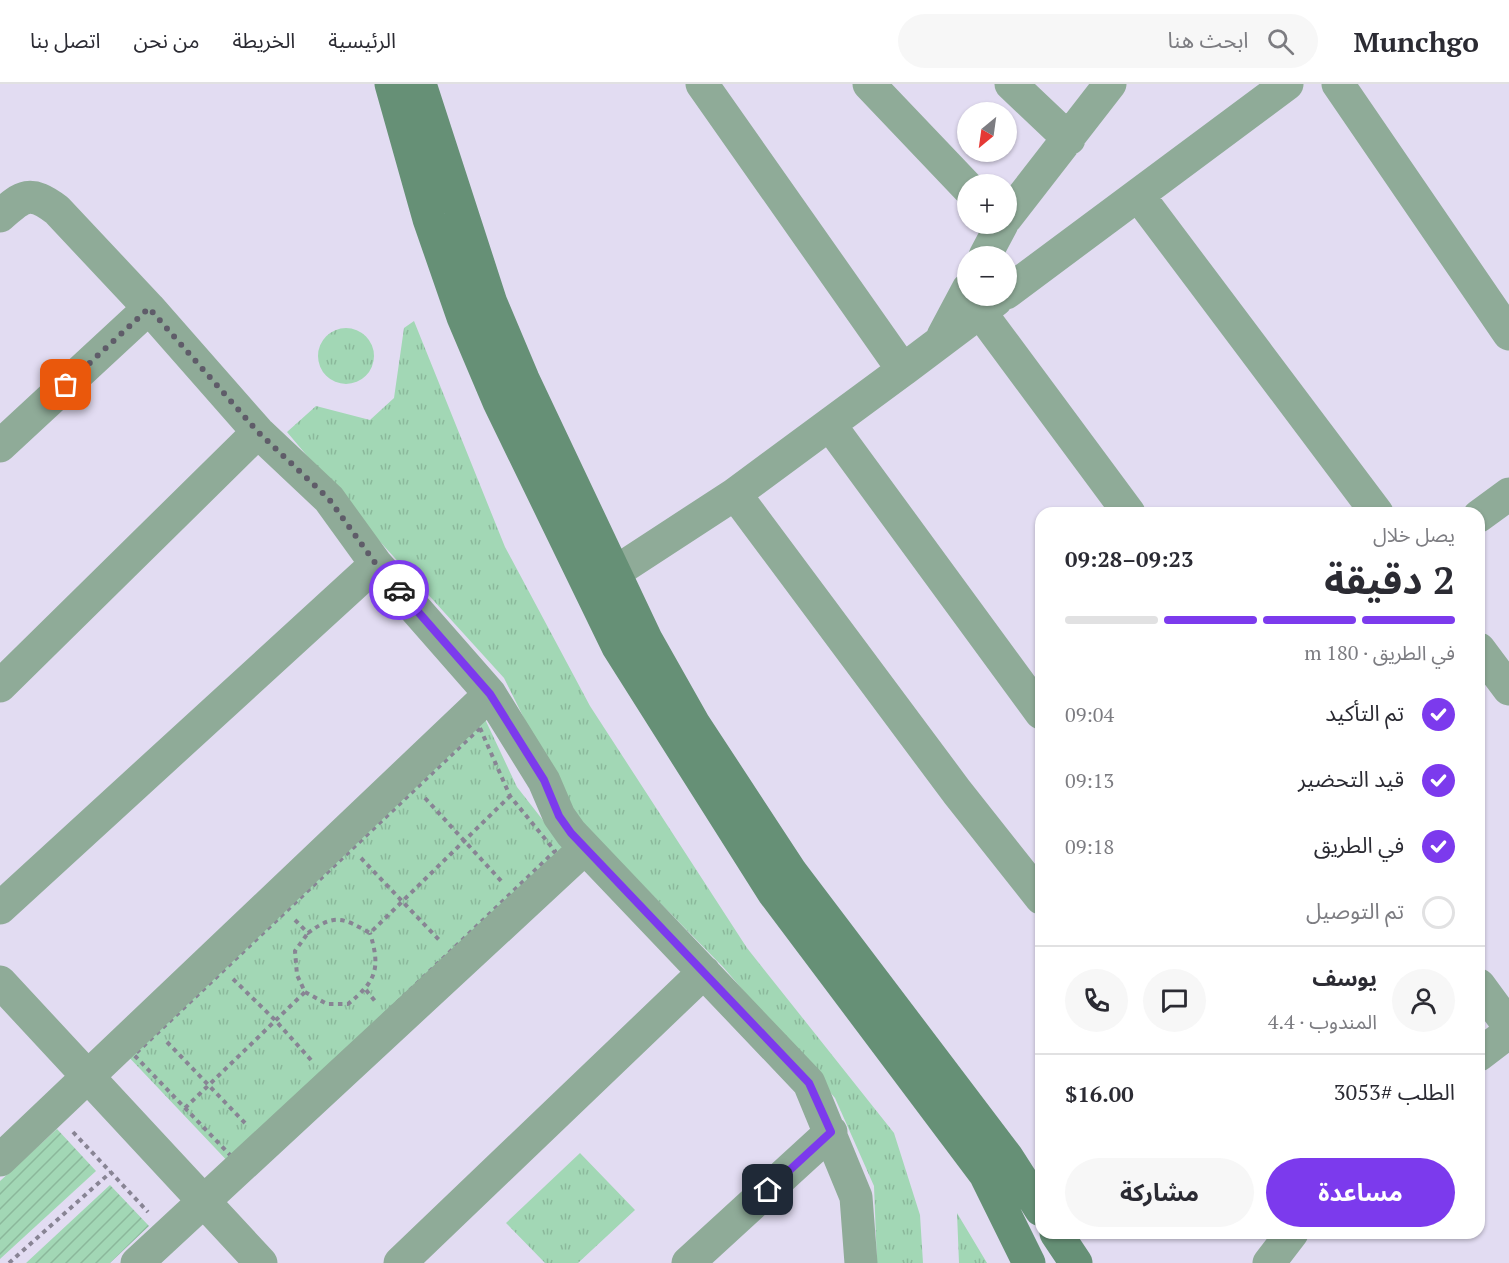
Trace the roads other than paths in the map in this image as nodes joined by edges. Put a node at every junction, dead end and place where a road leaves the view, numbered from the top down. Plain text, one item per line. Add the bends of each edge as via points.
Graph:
1 (391, 84) edge
2 (420, 84) edge
3 (702, 84) edge
4 (869, 84) edge
5 (1011, 84) edge
6 (1110, 84) edge
7 (1287, 84) edge
8 (1338, 84) edge
9 (1069, 139) junction
10 (957, 176) edge
11 (1138, 195) junction
12 (1017, 204) edge
13 (0, 216) edge
14 (1017, 285) edge
15 (976, 306) edge
16 (988, 306) edge
17 (149, 308) junction
18 (1509, 334) edge
19 (903, 370) junction
20 (830, 425) junction
21 (258, 432) junction
22 (0, 446) edge
23 (735, 494) junction
24 (1509, 494) edge
25 (1125, 507) edge
26 (1372, 507) edge
27 (1485, 512) edge
28 (376, 564) junction
29 (602, 582) junction
30 (1485, 657) edge
31 (0, 686) edge
32 (1509, 689) edge
33 (490, 694) junction
34 (1035, 705) edge
35 (584, 849) junction
36 (1035, 890) edge
37 (0, 908) edge
38 (704, 972) junction
39 (0, 982) edge
40 (1485, 994) edge
41 (1509, 1026) edge
42 (1509, 1032) edge
43 (1485, 1050) edge
44 (86, 1076) junction
45 (831, 1132) junction
46 (0, 1160) edge
47 (1035, 1201) edge
48 (203, 1203) junction
49 (1060, 1239) edge
50 (1287, 1239) edge
51 (137, 1263) edge
52 (261, 1263) edge
53 (400, 1263) edge
54 (688, 1263) edge
55 (861, 1263) edge
56 (1029, 1263) edge
57 (1076, 1263) edge
58 (1269, 1263) edge

1 - 29 main road via 429,219 463,317 499,402
2 - 29 main road via 491,303
3 - 19 street
4 - 10 street
5 - 9 street
6 - 9 street
7 - 11 street
8 - 18 street
9 - 12 street
11 - 14 street
11 - 26 street
13 - 17 street via 19,198 32,196 45,201
15 - 19 street via 939,343
16 - 25 street
17 - 21 street
17 - 22 street
19 - 20 street
20 - 23 street
20 - 34 street
21 - 28 street via 329,499
21 - 31 street
23 - 29 street
23 - 36 street
24 - 27 street
28 - 33 street
28 - 37 street
29 - 47 main road via 646,639 694,724 791,873 1007,1157
29 - 56 main road via 618,647 773,892 985,1174
30 - 32 street
33 - 35 street via 544,780 559,816
33 - 44 street
35 - 38 street
35 - 48 street
38 - 45 street via 809,1083
38 - 53 street
39 - 44 street
40 - 41 street
42 - 43 street
44 - 46 street
44 - 48 street
45 - 54 street
45 - 55 street via 856,1197
48 - 51 street
48 - 52 street
49 - 57 main road
50 - 58 street

